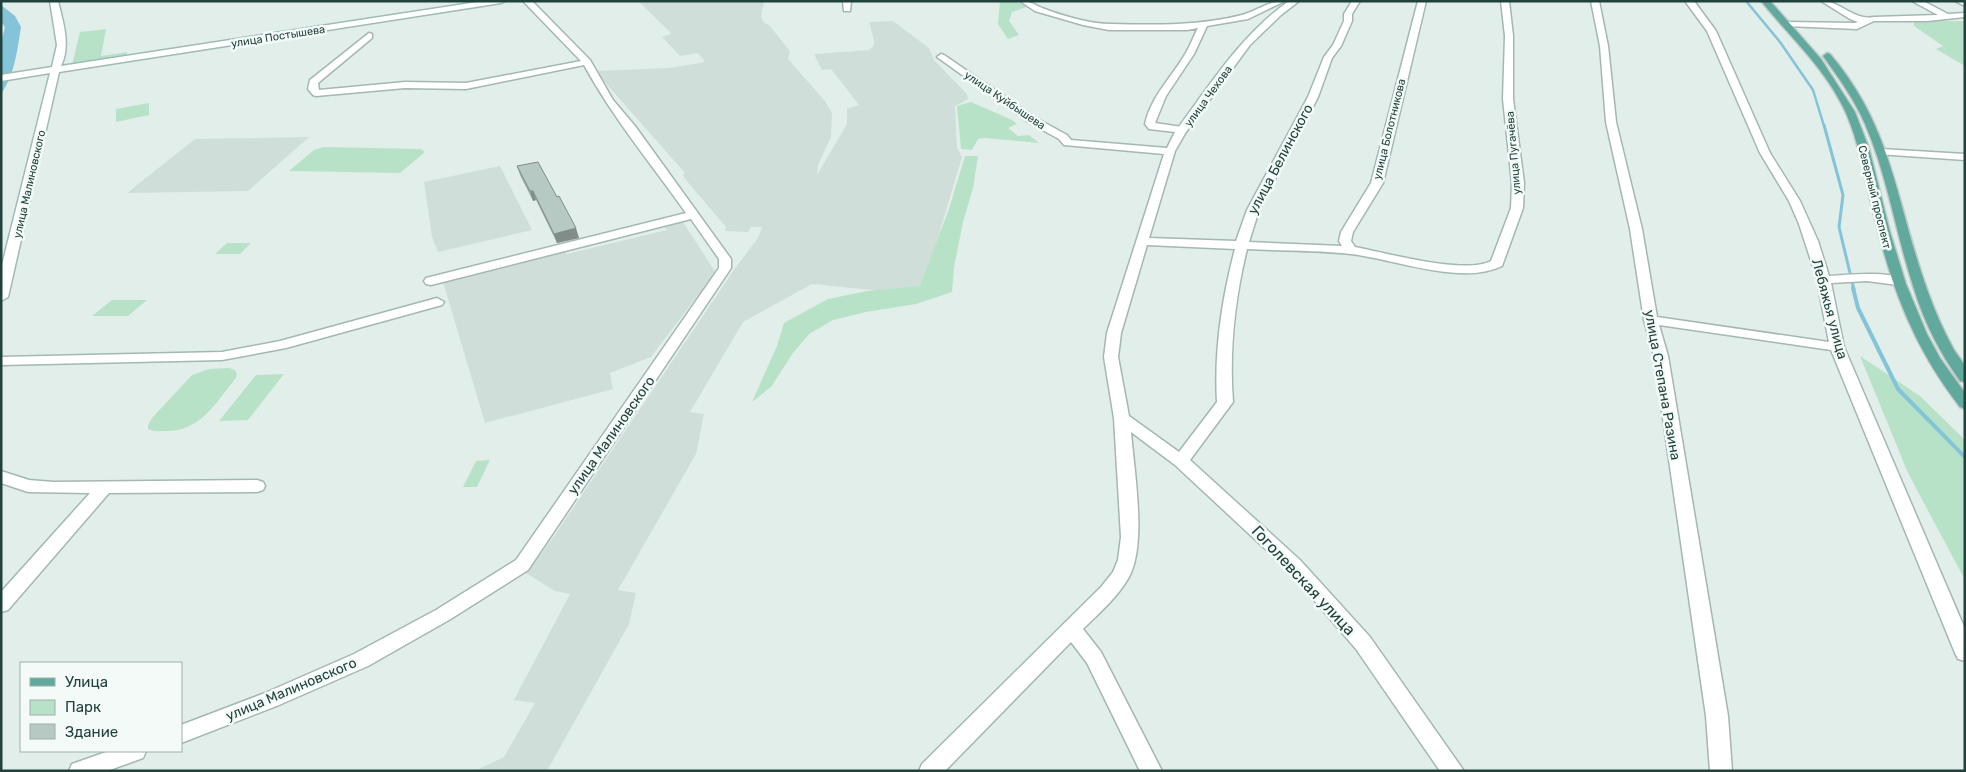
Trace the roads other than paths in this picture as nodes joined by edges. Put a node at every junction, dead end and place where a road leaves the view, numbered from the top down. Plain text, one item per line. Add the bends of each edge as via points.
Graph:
1 (54, 1) edge
2 (501, 1) edge
3 (527, 1) edge
4 (1024, 1) edge
5 (1281, 1) edge
6 (1295, 1) edge
7 (1356, 1) edge
8 (1422, 1) edge
9 (1505, 1) edge
10 (1595, 1) edge
11 (1689, 1) edge
12 (1765, 1) edge
13 (1776, 1) edge
14 (1825, 1) edge
15 (1916, 1) edge
16 (1959, 1) edge
17 (1965, 4) edge
18 (1945, 16) junction
19 (1965, 16) edge
20 (1865, 21) junction
21 (1786, 24) junction
22 (1798, 24) junction
23 (1203, 26) junction
24 (369, 36) dead end
25 (941, 57) dead end
26 (587, 62) junction
27 (55, 70) junction
28 (1825, 70) junction
29 (1839, 72) junction
30 (1, 78) edge
31 (1182, 130) junction
32 (1170, 151) junction
33 (1881, 152) junction
34 (1965, 157) edge
35 (694, 215) junction
36 (1141, 241) junction
37 (1243, 245) junction
38 (1350, 250) junction
39 (1823, 280) junction
40 (431, 281) dead end
41 (1898, 281) junction
42 (1, 297) edge
43 (437, 302) dead end
44 (1651, 320) junction
45 (1837, 347) junction
46 (1, 361) edge
47 (1965, 378) edge
48 (1965, 404) edge
49 (1122, 418) junction
50 (1181, 461) junction
51 (1, 477) edge
52 (257, 486) dead end
53 (103, 489) junction
54 (1, 605) edge
55 (1072, 629) junction
56 (1965, 654) edge
57 (182, 734) edge
58 (132, 752) edge
59 (80, 771) edge
60 (930, 771) edge
61 (1152, 771) edge
62 (1453, 771) edge
63 (1721, 771) edge

1 - 27 street via 62,33 60,61
2 - 27 street, улица Постышева
3 - 26 street, улица Малиновского
4 - 23 street via 1083,23 1110,27
5 - 23 street via 1244,17
6 - 31 street, улица Чехова via 1276,12 1248,41
7 - 37 street, улица Белинского via 1291,142 1253,210
8 - 38 street, улица Болотникова via 1377,183 1348,232 1346,241
9 - 38 street, улица Пугачёва via 1509,36 1508,99 1517,174 1517,208 1497,263 1459,270
10 - 44 street, улица Степана Разина via 1604,46 1611,122 1636,229
11 - 39 street, Лебяжья улица via 1704,16 1716,36 1766,156 1798,206
12 - 21 main road, Северный проспект
13 - 22 main road, Северный проспект
14 - 20 street via 1853,18
15 - 18 street
16 - 17 street
18 - 19 street
18 - 20 street
20 - 22 street via 1857,26
21 - 22 street
21 - 28 main road, Северный проспект
22 - 29 main road, Северный проспект
23 - 31 street, улица Чехова via 1189,55 1153,107 1150,124 1153,127
24 - 26 street via 313,82 316,93 405,85 466,86
25 - 32 street, улица Куйбышева via 1068,143
26 - 35 street, улица Малиновского via 609,101
27 - 30 street, улица Постышева
27 - 42 street, улица Малиновского
28 - 29 main road
28 - 41 main road, Северный проспект via 1858,131
29 - 33 main road, Северный проспект via 1860,102
31 - 32 street
32 - 36 street
33 - 34 street
33 - 47 main road, Северный проспект via 1926,307 1947,351
35 - 40 street
35 - 57 street, улица Малиновского via 725,259 726,268 522,565 473,597 361,659
36 - 37 street
36 - 49 street via 1114,333 1111,357
37 - 38 street
37 - 50 street, улица Белинского via 1234,276 1226,345 1223,373 1225,402
39 - 41 street via 1867,277
39 - 45 street, Лебяжья улица via 1834,315
41 - 48 main road, Северный проспект via 1924,347
43 - 46 street via 281,345 222,356
44 - 45 street
44 - 63 street, улица Степана Разина via 1661,356 1716,706
45 - 56 street, Лебяжья улица
49 - 50 street, Гоголевская улица
49 - 55 street via 1130,538 1127,560 1108,592
50 - 62 street, Гоголевская улица via 1266,538 1363,643
51 - 53 street via 37,488
52 - 53 street
53 - 54 street
55 - 60 street
55 - 61 street via 1094,658
58 - 59 street

